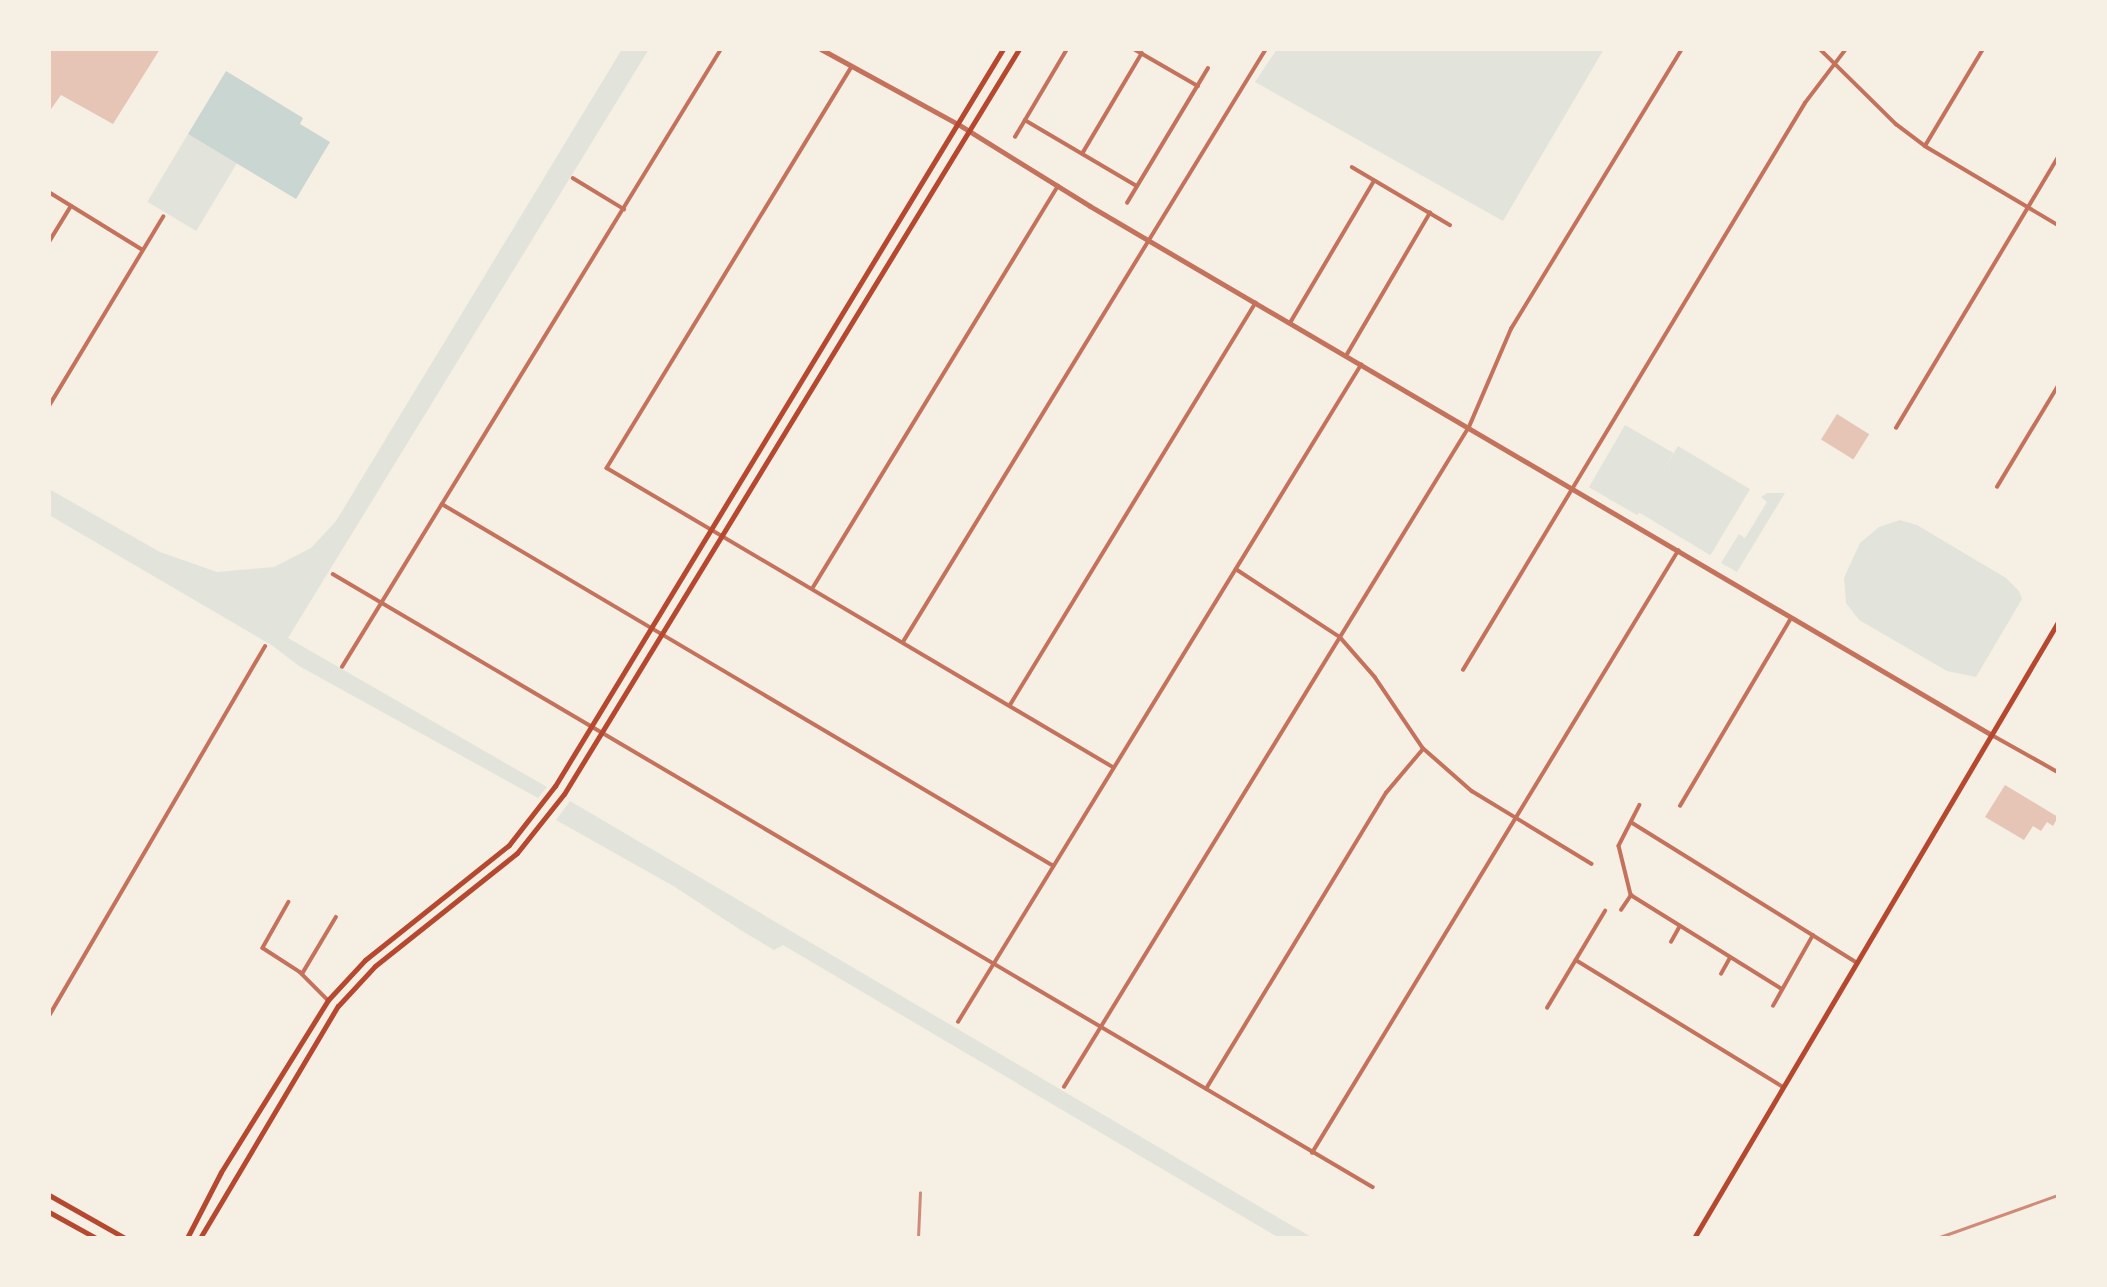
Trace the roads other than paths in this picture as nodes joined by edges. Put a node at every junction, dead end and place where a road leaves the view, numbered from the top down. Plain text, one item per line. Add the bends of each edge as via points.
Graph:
1 (721, 49) edge
2 (821, 49) edge
3 (1003, 49) edge
4 (1019, 49) edge
5 (1067, 49) edge
6 (1134, 49) edge
7 (1266, 49) edge
8 (1682, 49) edge
9 (1820, 49) edge
10 (1846, 49) edge
11 (1983, 49) edge
12 (1142, 53) junction
13 (1838, 64) junction
14 (852, 66) junction
15 (1208, 68) dead end
16 (1198, 86) junction
17 (1025, 120) junction
18 (958, 124) junction
19 (971, 133) junction
20 (1015, 136) dead end
21 (1926, 146) junction
22 (1082, 154) junction
23 (2058, 157) edge
24 (1352, 167) dead end
25 (573, 178) dead end
26 (1374, 181) junction
27 (1058, 186) junction
28 (1137, 186) junction
29 (49, 192) edge
30 (1127, 203) dead end
31 (71, 205) junction
32 (2028, 207) junction
33 (624, 209) junction
34 (1430, 213) junction
35 (163, 217) dead end
36 (1450, 225) dead end
37 (2058, 225) edge
38 (1150, 241) junction
39 (49, 242) edge
40 (143, 250) junction
41 (878, 260) junction
42 (888, 267) junction
43 (1255, 303) junction
44 (1290, 323) junction
45 (1346, 356) junction
46 (1361, 365) junction
47 (2058, 386) edge
48 (796, 392) junction
49 (807, 399) junction
50 (49, 406) edge
51 (1469, 427) junction
52 (1896, 428) dead end
53 (1997, 487) dead end
54 (1573, 490) junction
55 (442, 504) junction
56 (711, 530) junction
57 (722, 537) junction
58 (1678, 551) junction
59 (1236, 569) junction
60 (333, 575) dead end
61 (812, 589) junction
62 (382, 604) junction
63 (1791, 618) junction
64 (2058, 622) edge
65 (651, 627) junction
66 (662, 633) junction
67 (1340, 638) junction
68 (903, 642) junction
69 (265, 648) dead end
70 (342, 667) dead end
71 (1463, 670) dead end
72 (1010, 705) junction
73 (591, 727) junction
74 (602, 733) junction
75 (1992, 735) junction
76 (1423, 748) junction
77 (1113, 767) junction
78 (2058, 772) edge
79 (1640, 805) dead end
80 (1680, 806) dead end
81 (1516, 818) junction
82 (1630, 822) junction
83 (1592, 864) dead end
84 (1052, 865) junction
85 (1630, 895) junction
86 (289, 902) dead end
87 (1621, 910) dead end
88 (1605, 911) dead end
89 (336, 917) dead end
90 (1680, 926) junction
91 (1813, 935) junction
92 (1671, 942) dead end
93 (1731, 957) junction
94 (1576, 960) junction
95 (1858, 963) junction
96 (992, 966) junction
97 (302, 974) junction
98 (1721, 974) dead end
99 (1782, 989) junction
100 (328, 1000) junction
101 (1773, 1006) dead end
102 (1547, 1008) dead end
103 (49, 1016) edge
104 (958, 1022) dead end
105 (1101, 1026) junction
106 (1064, 1087) dead end
107 (1783, 1087) junction
108 (1206, 1089) junction
109 (1312, 1153) junction
110 (1373, 1187) dead end
111 (49, 1195) edge
112 (49, 1212) edge
113 (96, 1238) edge
114 (125, 1238) edge
115 (187, 1238) edge
116 (200, 1238) edge
117 (1694, 1238) edge

1 - 33 street
2 - 14 street
3 - 18 main road
4 - 19 main road
5 - 17 street
6 - 12 street
7 - 38 street
8 - 51 street via 1511,329
9 - 13 street
10 - 13 street
11 - 21 street
12 - 16 street
12 - 22 street
13 - 21 street via 1896,124
13 - 54 street via 1805,103
14 - 18 street
14 - 56 street via 607,468
15 - 16 street
16 - 28 street
17 - 20 street
17 - 22 street
18 - 19 street
18 - 41 main road
19 - 27 street
19 - 42 main road
21 - 32 street
22 - 28 street
23 - 32 street
24 - 26 street
25 - 33 street
26 - 34 street
26 - 44 street
27 - 38 street
27 - 61 street
28 - 30 street
29 - 31 street
31 - 39 street
31 - 40 street
32 - 37 street
32 - 52 street
33 - 55 street
34 - 36 street
34 - 45 street
35 - 40 street
38 - 43 street
38 - 68 street
40 - 50 street
41 - 42 main road
41 - 48 main road
42 - 49 main road
43 - 44 street
43 - 72 street
44 - 45 street
45 - 46 street
46 - 51 street
46 - 59 street
47 - 53 street
48 - 49 main road
48 - 56 main road
49 - 57 main road
51 - 54 street
51 - 67 street
54 - 58 street
54 - 71 street
55 - 62 street
55 - 65 street
56 - 57 street
56 - 65 main road
57 - 61 street
57 - 66 main road
58 - 63 street
58 - 81 street
59 - 67 street
59 - 77 street
60 - 62 street
61 - 68 street
62 - 70 street
62 - 73 street
63 - 75 street
63 - 80 street
64 - 75 main road
65 - 66 street
65 - 73 main road
66 - 74 main road
66 - 84 street
67 - 76 street via 1375,677
67 - 105 street
68 - 72 street
69 - 103 street
72 - 77 street
73 - 74 street
73 - 100 main road via 555,786 509,845 365,960
74 - 96 street
74 - 116 main road via 564,794 517,853 375,966 338,1006
75 - 78 street
75 - 95 main road
76 - 81 street via 1472,792
76 - 108 street via 1385,793
77 - 84 street
79 - 82 street
81 - 83 street
81 - 109 street
82 - 85 street via 1619,846
82 - 91 street
84 - 96 street
85 - 87 street
85 - 90 street
86 - 97 street via 262,948
88 - 94 street
89 - 97 street
90 - 92 street
90 - 93 street
91 - 95 street
91 - 99 street
93 - 98 street
93 - 99 street
94 - 102 street
94 - 107 street
95 - 107 main road
96 - 104 street
96 - 105 street
97 - 100 street
99 - 101 street
100 - 115 main road via 221,1172
105 - 106 street
105 - 108 street
107 - 117 main road
108 - 109 street
109 - 110 street
111 - 114 main road
112 - 113 main road

